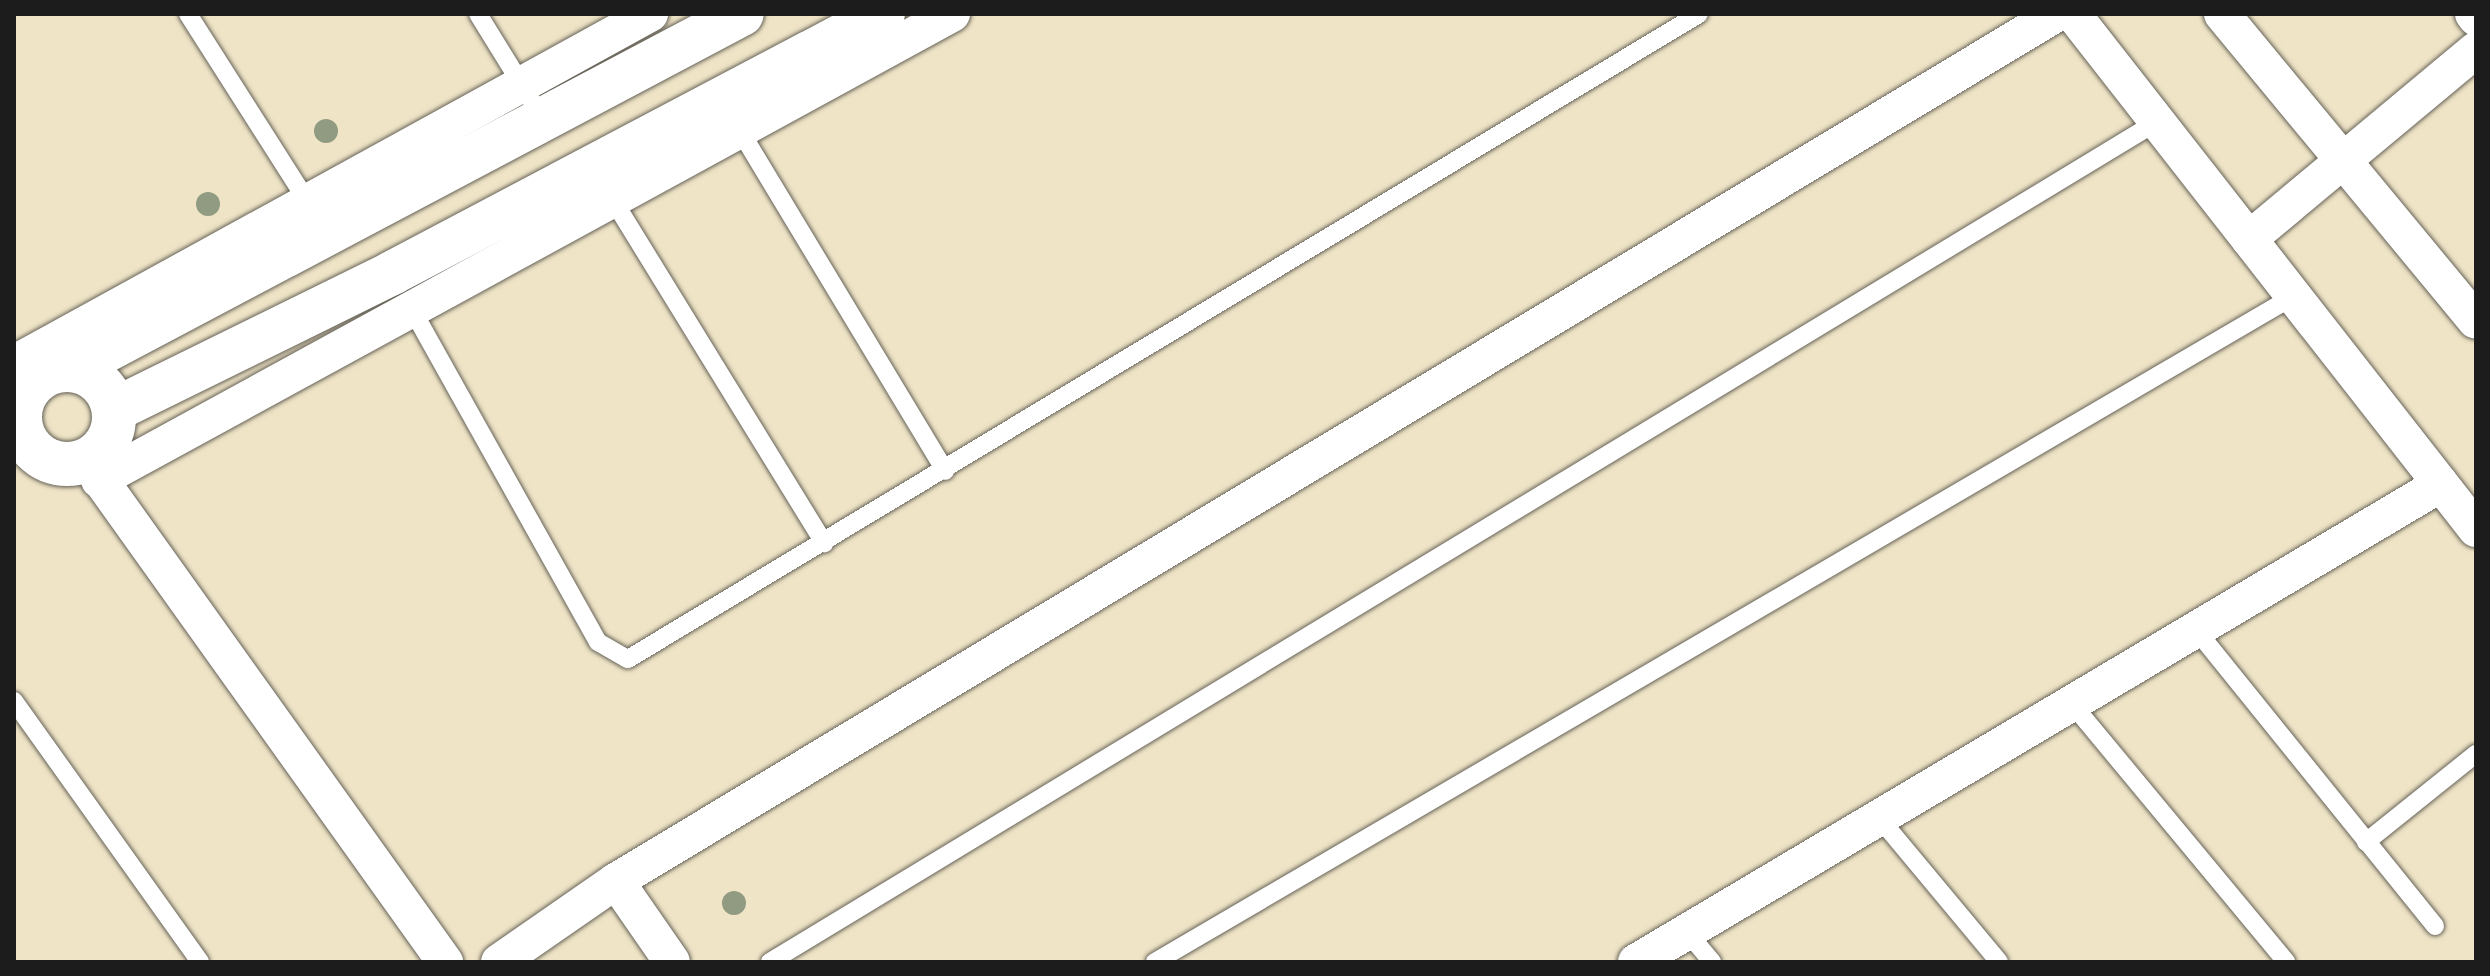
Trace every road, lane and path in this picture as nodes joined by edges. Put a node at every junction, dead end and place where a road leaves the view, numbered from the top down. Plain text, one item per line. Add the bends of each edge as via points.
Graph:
1 (188, 14) edge
2 (478, 14) edge
3 (650, 14) edge
4 (742, 14) edge
5 (883, 14) edge
6 (952, 14) edge
7 (1699, 14) edge
8 (2056, 14) edge
9 (2073, 14) edge
10 (2222, 14) edge
11 (2476, 50) edge
12 (522, 84) junction
13 (730, 115) junction
14 (544, 121) junction
15 (2158, 121) junction
16 (2344, 160) junction
17 (603, 184) junction
18 (306, 199) junction
19 (329, 236) junction
20 (2249, 239) junction
21 (402, 291) junction
22 (2294, 296) junction
23 (2473, 310) edge
24 (29, 377) edge
25 (114, 410) junction
26 (26, 463) edge
27 (93, 470) junction
28 (945, 471) junction
29 (2441, 484) junction
30 (2476, 529) edge
31 (824, 543) junction
32 (2197, 631) junction
33 (14, 701) edge
34 (2073, 705) junction
35 (2476, 754) edge
36 (1880, 819) junction
37 (2366, 842) junction
38 (616, 881) junction
39 (2435, 926) dead end
40 (1687, 932) junction
41 (200, 962) edge
42 (445, 962) edge
43 (499, 962) edge
44 (672, 962) edge
45 (770, 962) edge
46 (1155, 962) edge
47 (1636, 962) edge
48 (1712, 962) edge
49 (1999, 962) edge
50 (2286, 962) edge

1 - 18 lane
2 - 12 lane
3 - 12 street
4 - 14 street
5 - 13 street
6 - 13 street
7 - 28 lane
8 - 38 street
9 - 15 street
10 - 16 street
11 - 16 street
12 - 14 lane
12 - 18 street
13 - 17 street
13 - 28 lane
14 - 19 street
15 - 20 street
15 - 45 lane
16 - 20 street
16 - 23 street
17 - 21 street
17 - 31 lane
18 - 19 lane
18 - 24 street
19 - 24 street
20 - 22 street
21 - 25 street
21 - 27 street
21 - 31 lane via 598,642 610,654 628,659 645,651
22 - 29 street
22 - 46 lane
24 - 25 street via 99,382
24 - 26 street via 19,425
25 - 27 street via 109,441
26 - 27 street
27 - 42 street
28 - 31 lane
29 - 30 street
29 - 32 street
32 - 34 street
32 - 37 lane
33 - 41 lane
34 - 36 street
34 - 50 lane
35 - 37 lane
36 - 40 street
36 - 49 lane
37 - 39 lane
38 - 43 street
38 - 44 street
40 - 47 street
40 - 48 lane

